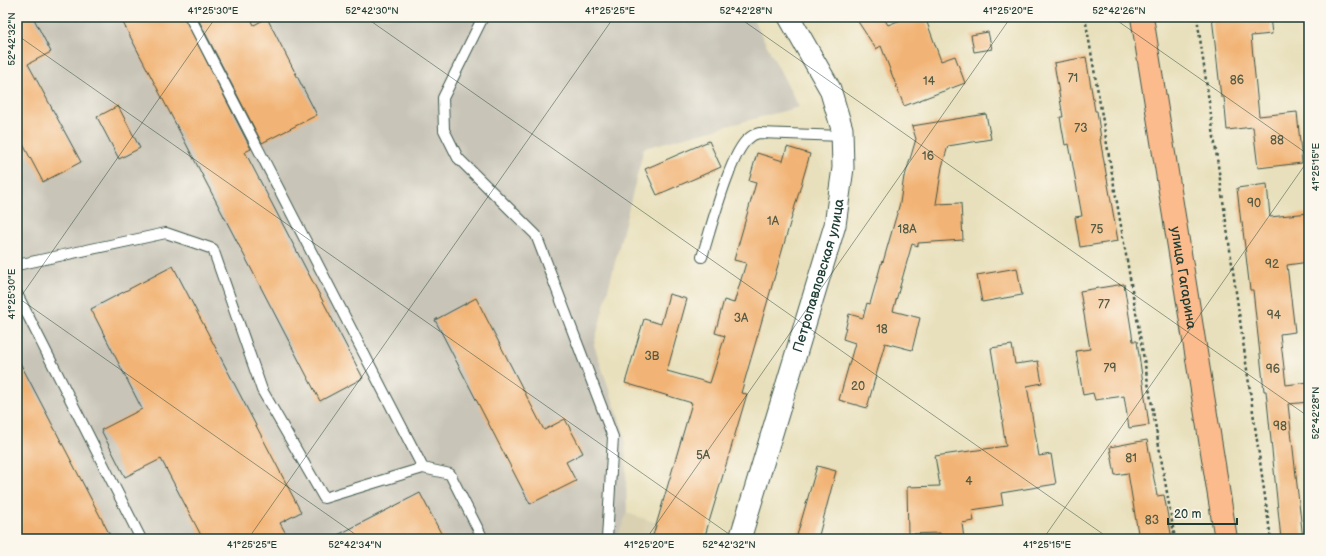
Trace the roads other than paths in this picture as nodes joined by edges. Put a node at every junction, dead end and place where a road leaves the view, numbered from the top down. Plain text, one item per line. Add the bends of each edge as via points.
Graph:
1 (190, 17) edge
2 (483, 17) edge
3 (789, 17) edge
4 (1142, 17) edge
5 (843, 136) junction
6 (702, 257) dead end
7 (17, 265) edge
8 (17, 294) edge
9 (423, 468) junction
10 (141, 539) edge
11 (483, 539) edge
12 (607, 539) edge
13 (740, 539) edge
14 (1226, 539) edge

1 - 9 lane
2 - 12 lane via 443,98 444,130 458,158 536,235 613,437
3 - 5 street, Петропавловская улица via 830,89
4 - 14 main road, улица Гагарина
5 - 6 lane via 759,133 747,139 730,169
5 - 13 street, Петропавловская улица via 843,168 835,225
7 - 9 lane via 166,233 213,249 262,390 324,498
8 - 10 lane
9 - 11 lane via 450,474

